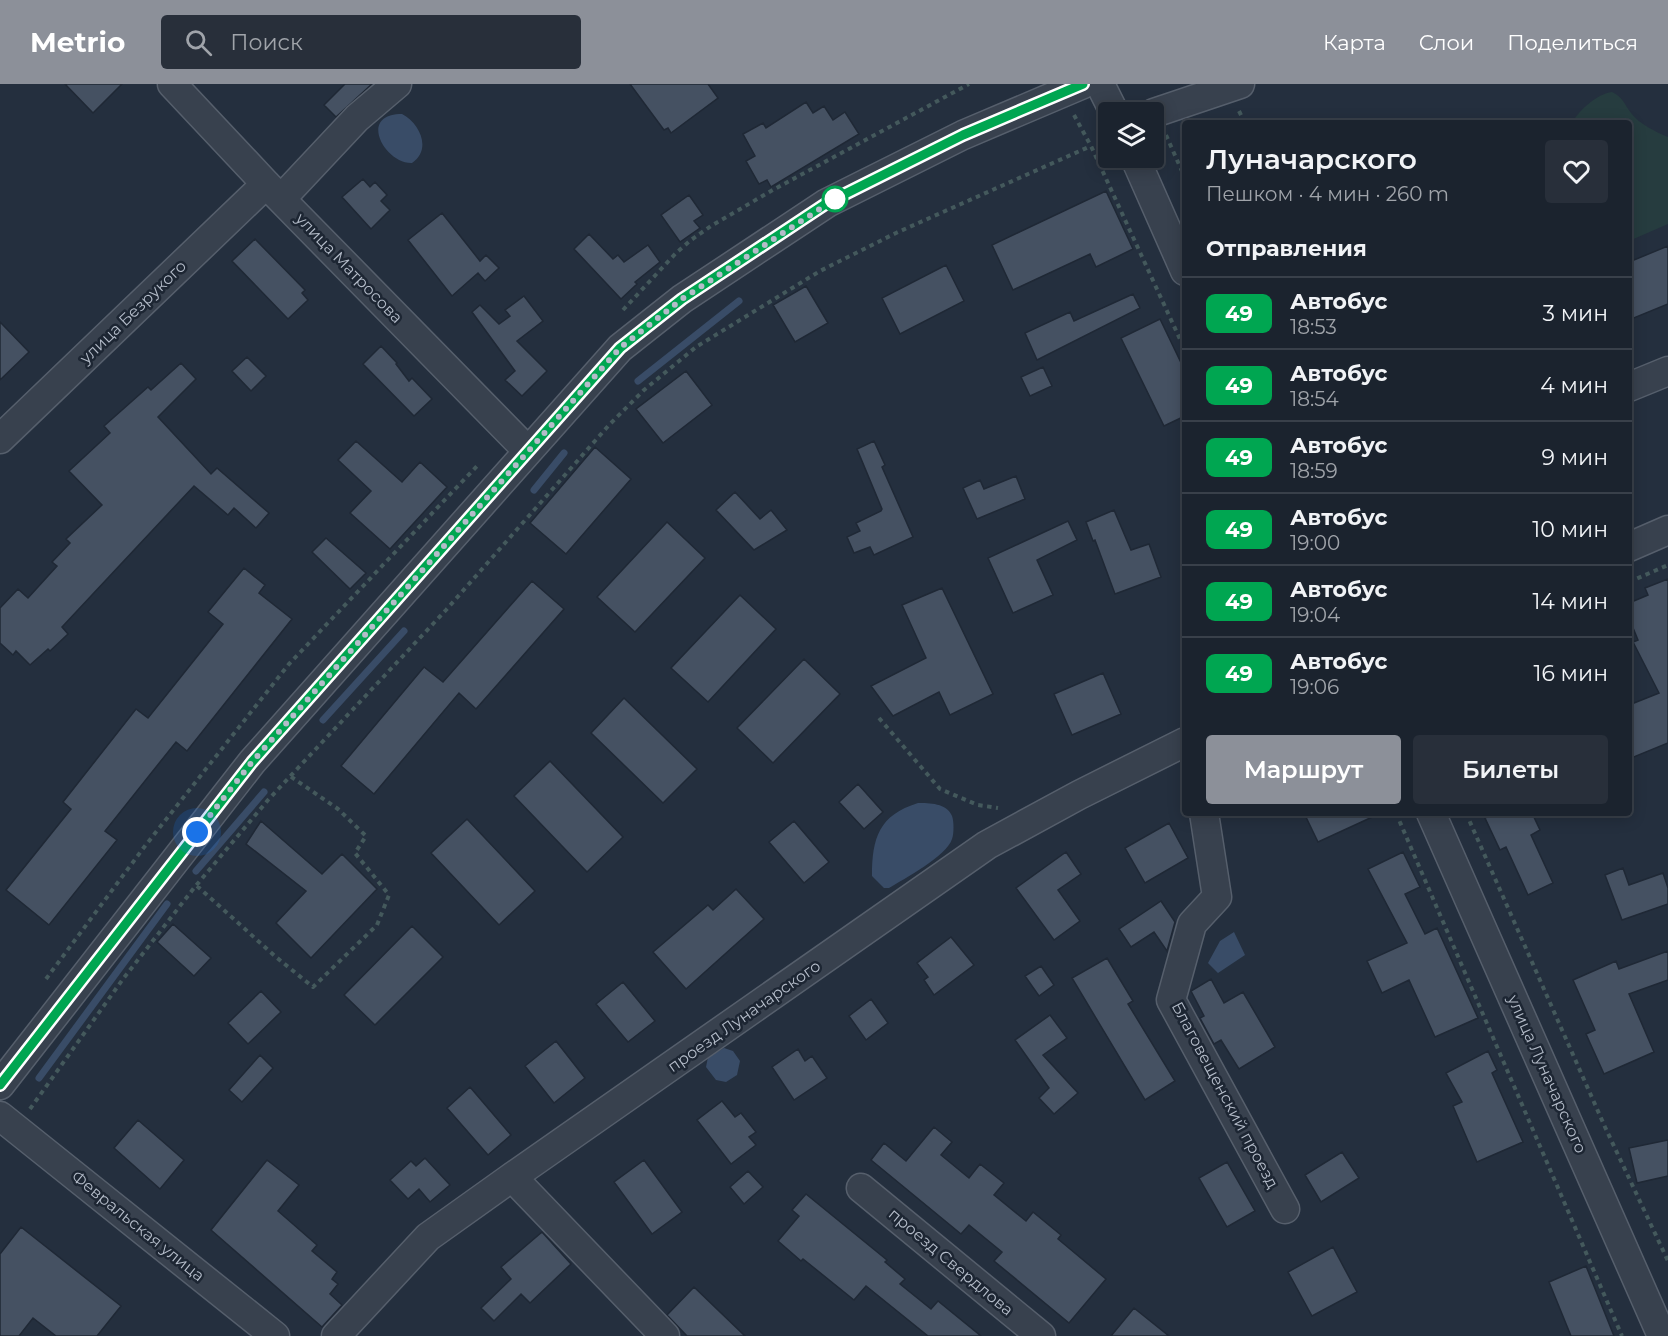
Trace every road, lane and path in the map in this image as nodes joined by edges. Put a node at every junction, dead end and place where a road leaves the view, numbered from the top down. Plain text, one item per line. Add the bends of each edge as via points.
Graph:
1 (172, 84) edge
2 (397, 84) edge
3 (1100, 84) edge
4 (1239, 84) edge
5 (1073, 89) edge
6 (1109, 102) edge
7 (1164, 110) edge
8 (1091, 146) junction
9 (1139, 168) edge
10 (273, 191) junction
11 (1182, 264) edge
12 (1182, 343) edge
13 (1668, 371) edge
14 (1632, 386) edge
15 (0, 439) edge
16 (528, 451) junction
17 (1668, 530) edge
18 (1632, 546) edge
19 (1668, 565) edge
20 (1632, 581) edge
21 (879, 718) dead end
22 (1182, 744) edge
23 (290, 776) junction
24 (999, 808) dead end
25 (1205, 816) edge
26 (1397, 816) edge
27 (1432, 816) edge
28 (1468, 816) edge
29 (197, 886) junction
30 (0, 1085) edge
31 (8, 1122) edge
32 (512, 1178) junction
33 (861, 1188) dead end
34 (1285, 1209) dead end
35 (1668, 1262) edge
36 (655, 1331) edge
37 (275, 1336) edge
38 (336, 1336) edge
39 (1041, 1336) edge
40 (1622, 1336) edge
41 (1662, 1336) edge

1 - 10 street, улица Матросова
2 - 10 street, улица Безрукого
3 - 6 street
4 - 7 street
5 - 8 path
5 - 16 street via 963,135 827,203 682,299 620,348
8 - 12 path
8 - 23 path via 833,265 696,347 609,425 446,610
9 - 11 street
10 - 15 street, улица Безрукого
10 - 16 street, улица Матросова
13 - 14 street
16 - 30 street via 252,762
17 - 18 street
19 - 20 path
21 - 24 path via 940,789 978,805
22 - 32 street, проезд Луначарского via 987,845
23 - 29 path
23 - 29 path via 338,808 366,836 355,853 389,895 377,926 313,987
25 - 34 street, Благовещенский проезд via 1217,897 1192,924 1171,1000
26 - 40 path
27 - 41 street, улица Луначарского
28 - 35 path
29 - 31 path
31 - 37 street, Февральская улица
32 - 36 street
32 - 38 street, проезд Луначарского via 428,1237
33 - 39 street, проезд Свердлова

